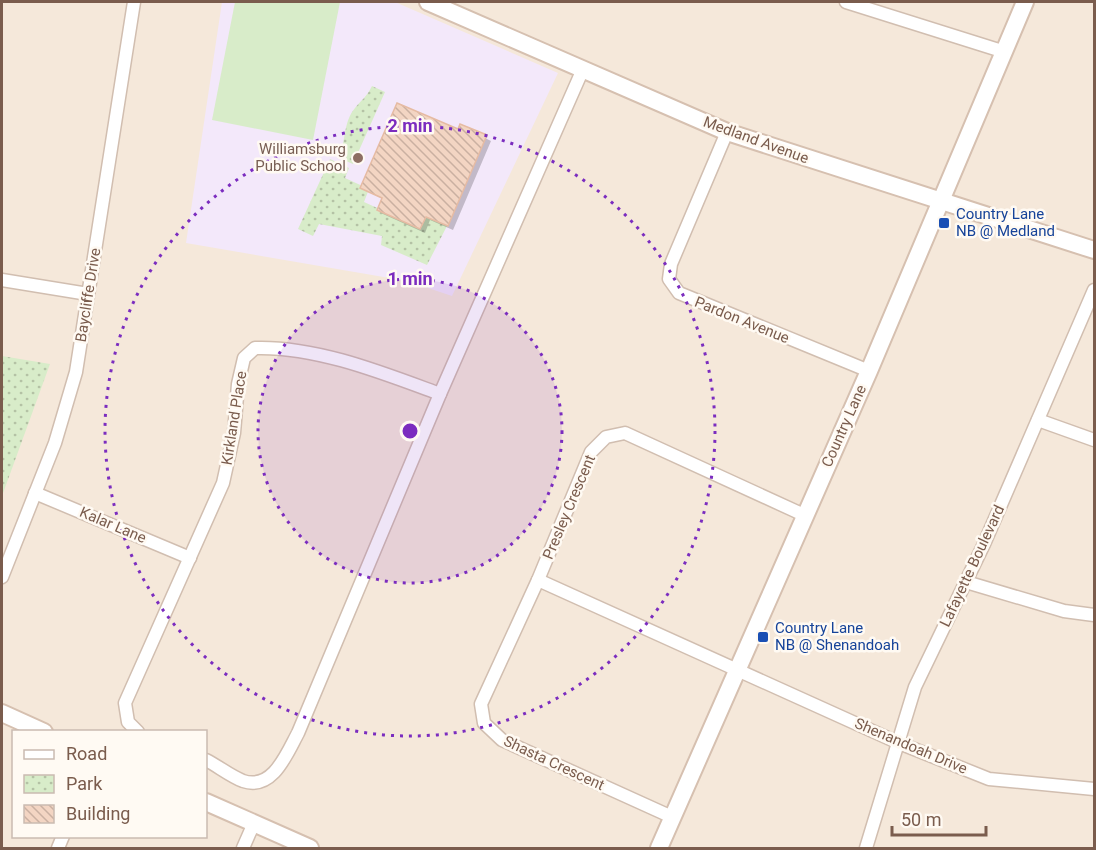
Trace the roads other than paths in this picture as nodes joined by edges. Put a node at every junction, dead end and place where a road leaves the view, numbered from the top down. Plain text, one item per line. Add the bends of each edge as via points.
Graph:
1 (134, 2) edge
2 (428, 2) edge
3 (846, 2) edge
4 (1025, 2) edge
5 (1005, 52) junction
6 (583, 69) junction
7 (727, 132) junction
8 (941, 202) junction
9 (1095, 250) edge
10 (2, 280) edge
11 (1095, 290) edge
12 (88, 294) junction
13 (869, 371) junction
14 (440, 394) junction
15 (1038, 420) junction
16 (1095, 440) edge
17 (35, 493) junction
18 (804, 515) junction
19 (190, 558) junction
20 (2, 577) edge
21 (538, 580) junction
22 (966, 582) junction
23 (1095, 615) edge
24 (737, 668) junction
25 (2, 713) edge
26 (40, 730) edge
27 (136, 730) edge
28 (899, 743) junction
29 (207, 761) edge
30 (1095, 789) edge
31 (207, 802) edge
32 (672, 817) junction
33 (254, 823) junction
34 (243, 849) edge
35 (310, 849) edge
36 (659, 849) edge
37 (866, 849) edge

1 - 12 street, Baycliffe Drive
2 - 6 street, Medland Avenue
3 - 5 street
4 - 5 street, Country Lane
5 - 8 street, Country Lane
6 - 7 street, Medland Avenue
6 - 14 street
7 - 8 street, Medland Avenue
7 - 13 street, Pardon Avenue via 671,264 669,279 680,293
8 - 9 street, Medland Avenue
8 - 13 street, Country Lane
10 - 12 street
11 - 15 street, Lafayette Boulevard
12 - 17 street, Baycliffe Drive via 76,372
13 - 18 street, Country Lane
14 - 19 street, Kirkland Place via 363,366 274,347 255,348 244,358 223,483
14 - 29 street via 281,766 274,774 255,782 243,781
15 - 16 street
15 - 22 street, Lafayette Boulevard
17 - 19 street, Kalar Lane
17 - 20 street, Baycliffe Drive
18 - 21 street, Presley Crescent via 624,434 606,437 591,452
18 - 24 street, Country Lane
19 - 27 street, Kirkland Place via 125,703 128,723
21 - 24 street
21 - 32 street, Shasta Crescent via 481,704 484,723 502,740
22 - 23 street via 1064,611
22 - 28 street, Lafayette Boulevard via 915,687
24 - 28 street, Shenandoah Drive
24 - 32 street, Country Lane
25 - 26 street
28 - 30 street, Shenandoah Drive via 989,779
28 - 37 street, Lafayette Boulevard
31 - 33 street
32 - 36 street, Country Lane
33 - 34 street
33 - 35 street

